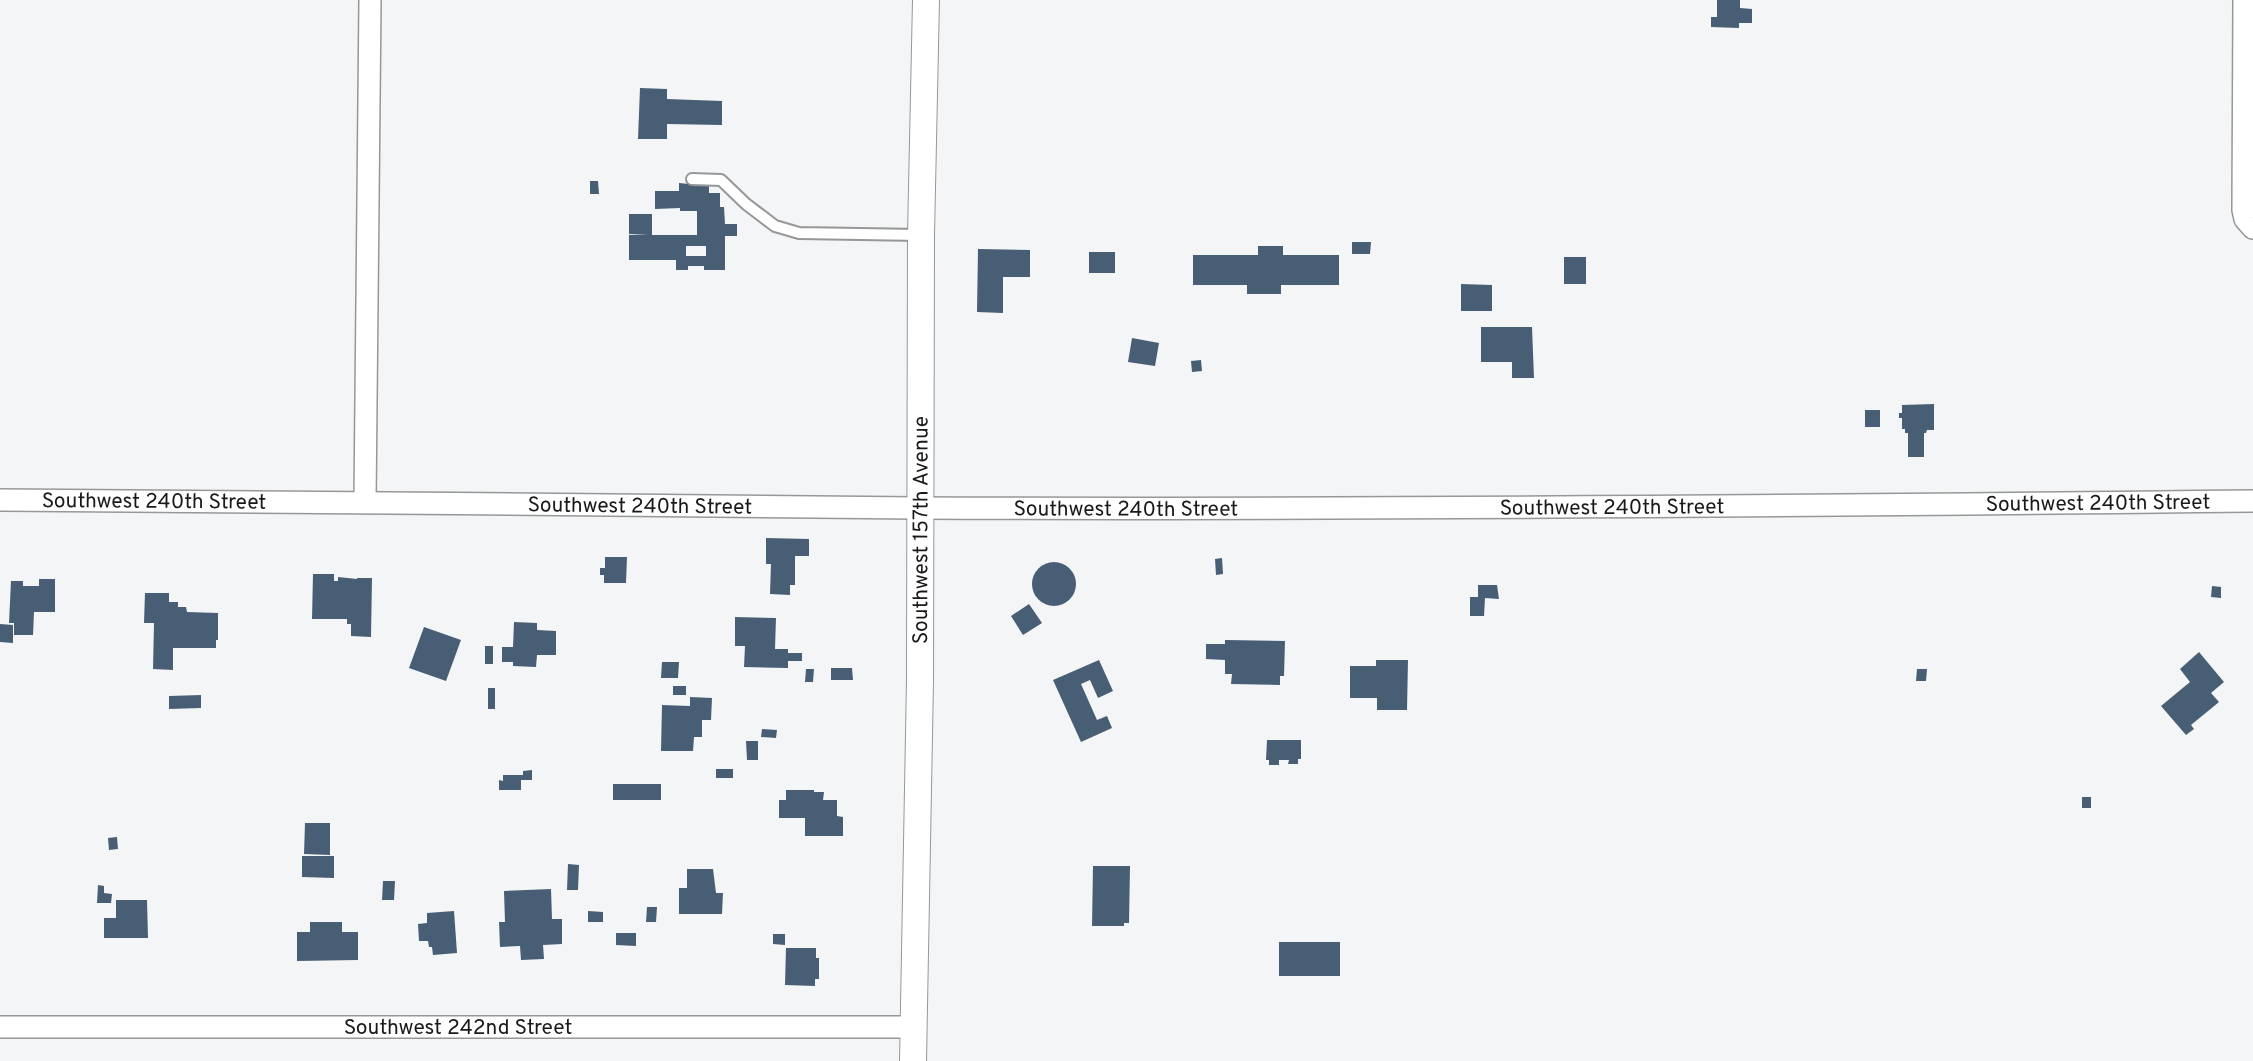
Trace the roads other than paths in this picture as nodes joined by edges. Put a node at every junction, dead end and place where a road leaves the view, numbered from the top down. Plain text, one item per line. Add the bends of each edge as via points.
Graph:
1 (370, 0) edge
2 (926, 0) edge
3 (2244, 0) edge
4 (692, 178) dead end
5 (2248, 219) edge
6 (921, 235) junction
7 (0, 500) edge
8 (365, 501) junction
9 (2253, 501) edge
10 (919, 508) junction
11 (0, 1027) edge
12 (914, 1027) junction
13 (913, 1061) edge

1 - 8 street
2 - 6 street, Southwest 157th Avenue
3 - 5 street
4 - 6 lane via 721,180 776,226 799,233
6 - 10 street, Southwest 157th Avenue
7 - 8 street, Southwest 240th Street
8 - 10 street, Southwest 240th Street
9 - 10 street, Southwest 240th Street
10 - 12 street, Southwest 157th Avenue
11 - 12 street, Southwest 242nd Street
12 - 13 street, Southwest 157th Avenue

